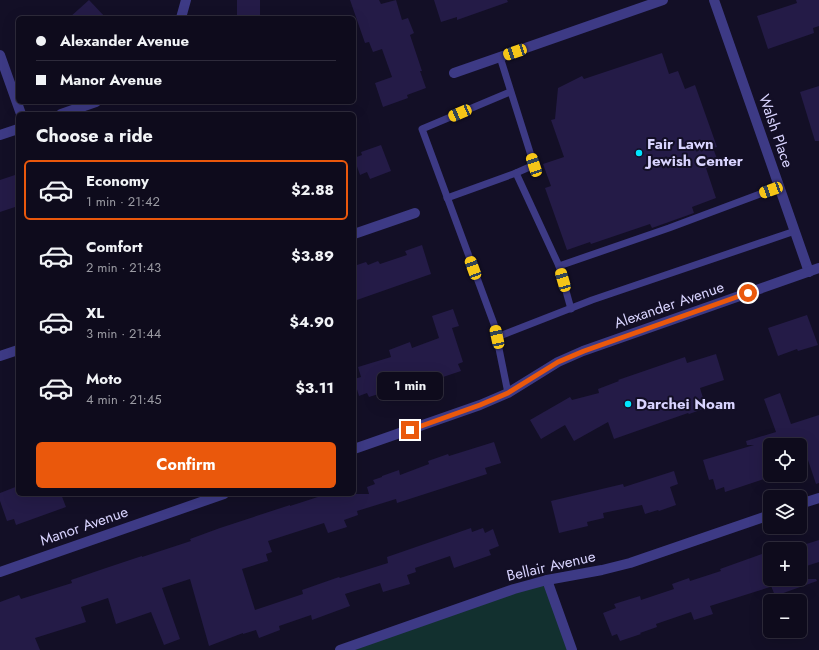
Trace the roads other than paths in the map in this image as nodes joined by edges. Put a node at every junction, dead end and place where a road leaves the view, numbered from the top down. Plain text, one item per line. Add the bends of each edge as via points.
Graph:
1 (186, 0) edge
2 (663, 0) edge
3 (714, 0) edge
4 (182, 16) edge
5 (0, 55) edge
6 (500, 57) junction
7 (454, 73) dead end
8 (510, 92) junction
9 (16, 102) edge
10 (90, 104) edge
11 (67, 112) edge
12 (16, 130) edge
13 (0, 135) edge
14 (516, 173) junction
15 (779, 187) junction
16 (447, 198) junction
17 (414, 213) dead end
18 (795, 231) junction
19 (356, 233) edge
20 (559, 266) junction
21 (819, 268) edge
22 (809, 272) junction
23 (571, 309) junction
24 (497, 337) junction
25 (16, 351) edge
26 (0, 356) edge
27 (508, 393) junction
28 (356, 448) edge
29 (218, 496) edge
30 (819, 498) edge
31 (807, 502) edge
32 (763, 517) edge
33 (0, 572) edge
34 (547, 580) junction
35 (340, 650) edge
36 (572, 650) edge

1 - 4 street
2 - 6 street
3 - 15 street, Walsh Place
5 - 9 street
6 - 7 street
6 - 8 lane
8 - 14 lane via 534,165
8 - 16 lane via 422,129
10 - 11 street
12 - 13 street
14 - 16 lane
14 - 20 lane
15 - 18 street, Walsh Place
15 - 20 lane
16 - 24 lane
17 - 19 street
18 - 22 street, Walsh Place
18 - 23 lane
20 - 23 lane
21 - 22 street, Alexander Avenue
22 - 27 street, Alexander Avenue via 584,351 558,362
23 - 24 lane
24 - 27 lane
25 - 26 street
27 - 28 street
29 - 33 street, Manor Avenue
30 - 31 street
32 - 34 street, Bellair Avenue via 630,563
34 - 35 street, Bellair Avenue via 514,589
34 - 36 street

